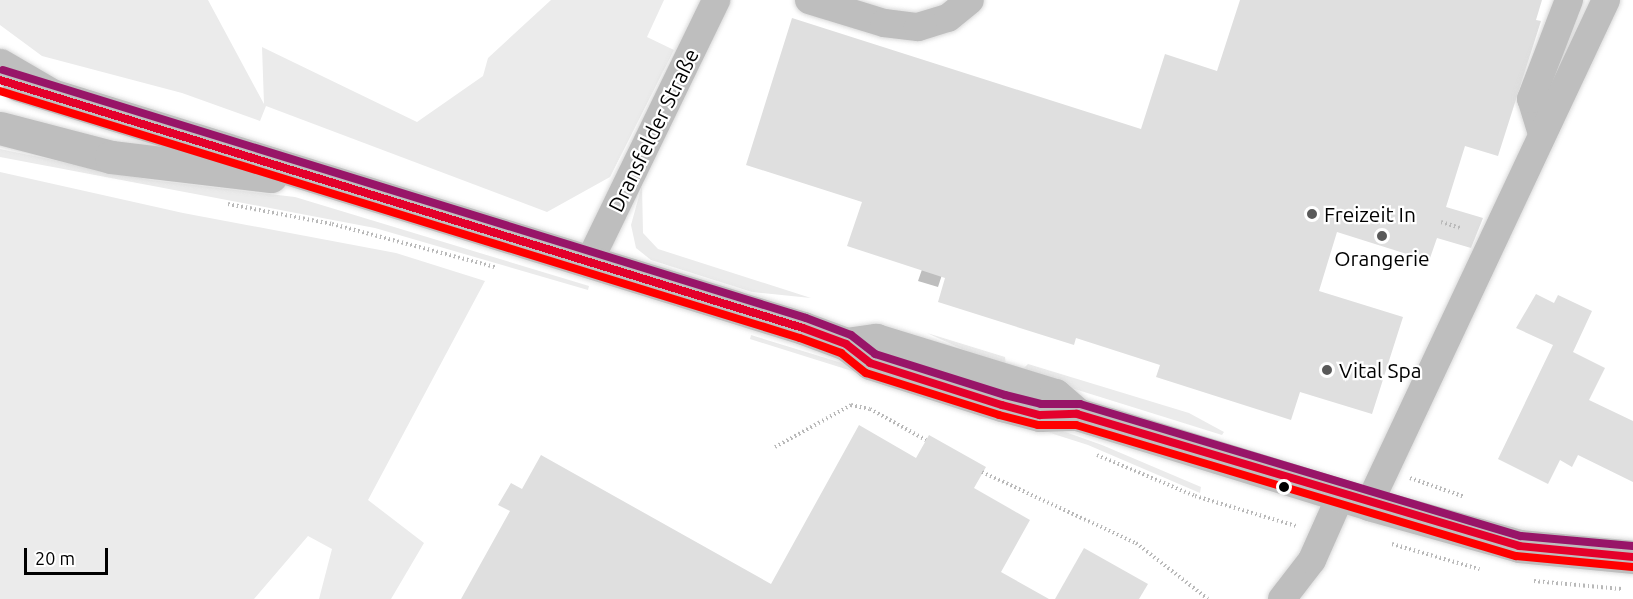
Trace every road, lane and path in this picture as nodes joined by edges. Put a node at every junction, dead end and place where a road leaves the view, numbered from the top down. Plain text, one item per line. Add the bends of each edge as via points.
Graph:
1 (716, 0) edge
2 (809, 0) edge
3 (970, 0) edge
4 (1569, 0) edge
5 (1606, 0) edge
6 (0, 65) edge
7 (0, 80) edge
8 (48, 93) junction
9 (0, 128) edge
10 (1542, 134) junction
11 (333, 183) junction
12 (215, 202) dead end
13 (1442, 222) dead end
14 (1461, 228) dead end
15 (590, 260) junction
16 (507, 271) dead end
17 (926, 440) dead end
18 (775, 447) dead end
19 (1086, 450) dead end
20 (1386, 468) junction
21 (982, 472) dead end
22 (1355, 500) junction
23 (1477, 500) dead end
24 (1327, 530) junction
25 (1380, 540) dead end
26 (1633, 556) edge
27 (1492, 572) dead end
28 (1524, 579) dead end
29 (1633, 589) edge
30 (1208, 599) edge
31 (1282, 599) edge

1 - 15 street, Dransfelder Straße
2 - 3 street via 884,23 918,27 948,18
4 - 10 street via 1531,99
5 - 10 street
6 - 8 main road
7 - 8 main road
8 - 11 main road
9 - 11 main road via 111,157
10 - 20 street
11 - 15 main road
12 - 16 path via 332,224
13 - 14 path
15 - 22 main road via 846,344 870,363 1002,405 1040,415 1077,414
17 - 18 path via 870,409 851,405
19 - 24 path via 1195,496 1287,524
20 - 22 street
20 - 23 path
21 - 30 path via 1136,543
22 - 24 street
22 - 26 main road via 1519,546
24 - 31 street via 1300,578
25 - 27 path via 1448,563
28 - 29 path via 1598,589

